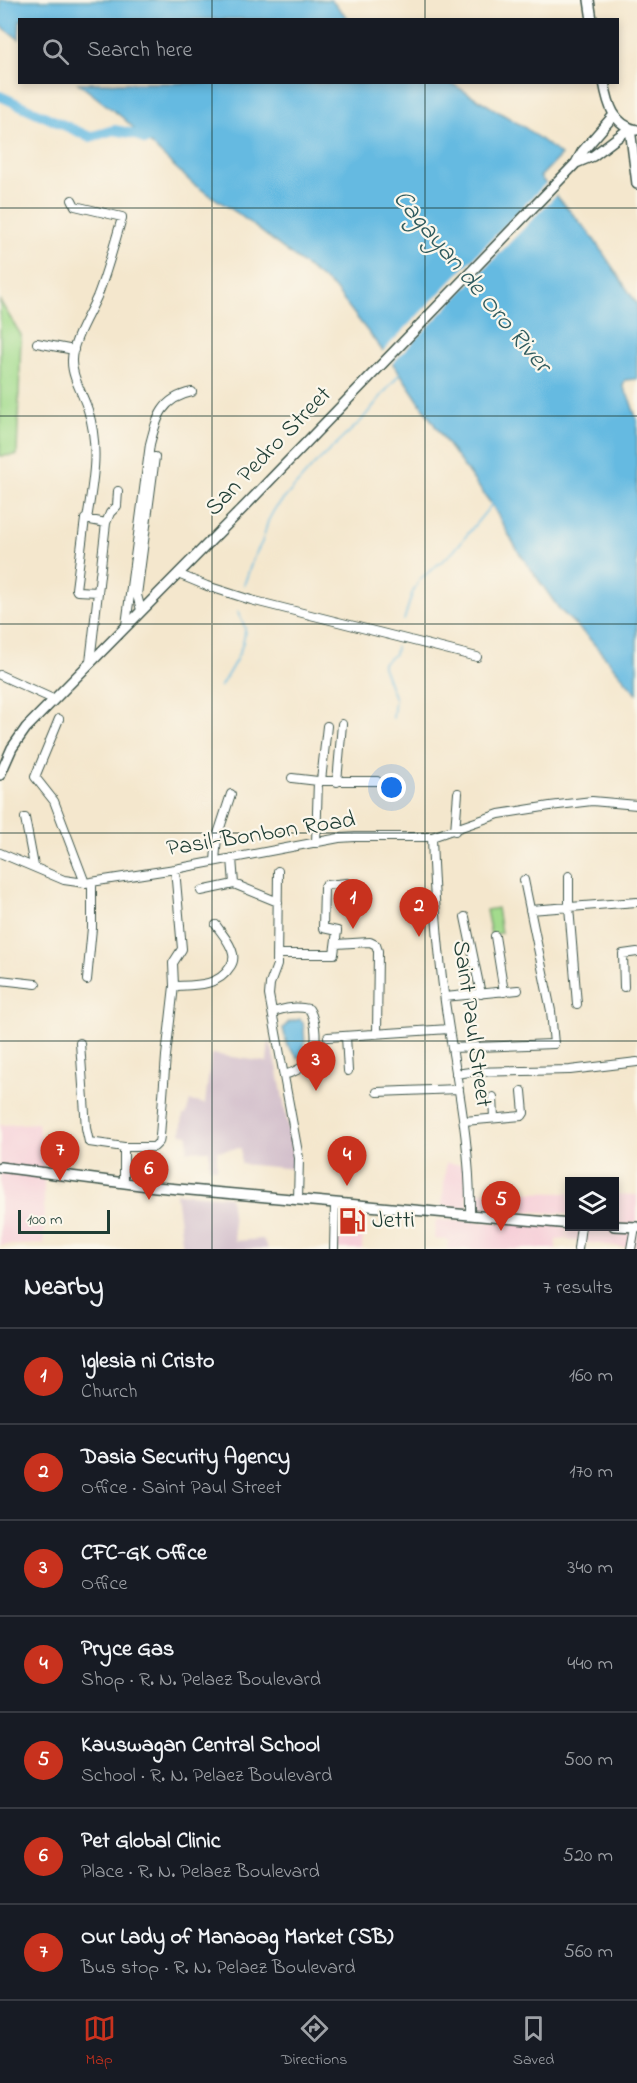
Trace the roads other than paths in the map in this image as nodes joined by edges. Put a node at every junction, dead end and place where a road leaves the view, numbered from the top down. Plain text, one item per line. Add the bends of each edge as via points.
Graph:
1 (589, 0) edge
2 (592, 18) edge
3 (604, 84) edge
4 (614, 115) junction
5 (633, 129) edge
6 (575, 165) junction
7 (637, 184) edge
8 (72, 200) dead end
9 (37, 343) dead end
10 (74, 350) junction
11 (192, 392) dead end
12 (155, 457) dead end
13 (118, 491) dead end
14 (87, 519) junction
15 (106, 523) junction
16 (177, 574) junction
17 (98, 592) junction
18 (141, 610) junction
19 (126, 625) junction
20 (477, 657) dead end
21 (90, 662) junction
22 (0, 675) edge
23 (53, 699) junction
24 (59, 719) dead end
25 (342, 723) dead end
26 (327, 726) dead end
27 (0, 774) edge
28 (292, 778) dead end
29 (320, 781) junction
30 (377, 781) dead end
31 (337, 782) junction
32 (458, 793) dead end
33 (231, 794) dead end
34 (637, 805) edge
35 (25, 818) dead end
36 (455, 831) junction
37 (432, 837) junction
38 (316, 843) junction
39 (0, 853) edge
40 (232, 858) junction
41 (215, 861) junction
42 (34, 866) junction
43 (175, 869) junction
44 (278, 871) dead end
45 (569, 876) dead end
46 (524, 880) dead end
47 (88, 882) junction
48 (347, 883) dead end
49 (234, 884) junction
50 (201, 891) dead end
51 (278, 902) junction
52 (637, 902) edge
53 (570, 907) junction
54 (530, 910) junction
55 (465, 917) dead end
56 (216, 925) dead end
57 (495, 936) dead end
58 (336, 944) junction
59 (637, 952) edge
60 (277, 954) junction
61 (0, 980) edge
62 (87, 980) dead end
63 (36, 984) dead end
64 (174, 986) junction
65 (624, 987) dead end
66 (518, 990) dead end
67 (504, 992) junction
68 (481, 994) junction
69 (445, 997) junction
70 (577, 1004) dead end
71 (273, 1012) junction
72 (449, 1029) junction
73 (377, 1034) junction
74 (346, 1036) junction
75 (328, 1037) dead end
76 (80, 1043) dead end
77 (452, 1048) junction
78 (637, 1062) edge
79 (348, 1071) dead end
80 (456, 1074) junction
81 (284, 1075) junction
82 (459, 1089) junction
83 (522, 1091) dead end
84 (377, 1092) dead end
85 (493, 1097) dead end
86 (494, 1118) junction
87 (464, 1121) junction
88 (124, 1147) junction
89 (0, 1167) edge
90 (124, 1183) junction
91 (298, 1200) junction
92 (335, 1204) junction
93 (470, 1215) junction
94 (565, 1224) edge
95 (619, 1226) edge
96 (636, 1227) edge
97 (580, 1231) edge
98 (334, 1249) edge
99 (578, 1249) edge
100 (631, 1249) edge

1 - 2 main road
3 - 4 main road
4 - 5 main road
4 - 6 main road, San Pedro Street
5 - 6 main road, San Pedro Street
5 - 7 main road
6 - 16 main road, San Pedro Street
8 - 10 street via 75,206 122,217 98,295
9 - 10 street
10 - 14 street via 72,366 88,411 95,452
11 - 19 street via 170,400 156,421
12 - 18 street via 137,595
13 - 15 street via 117,506
14 - 15 street
14 - 17 street via 76,589
15 - 17 street
16 - 18 main road, San Pedro Street
16 - 20 street via 251,600
17 - 21 street
18 - 19 main road, San Pedro Street
19 - 21 main road, San Pedro Street
21 - 23 main road, San Pedro Street
22 - 23 street
23 - 27 main road, San Pedro Street via 16,742
24 - 47 street via 35,777 54,801
25 - 31 street
26 - 29 street
28 - 29 street
29 - 31 street
29 - 38 street
30 - 31 street
32 - 36 street
33 - 41 street via 217,837
34 - 36 street, Pasil-Bonbon Road via 592,801 550,806 499,814
35 - 42 street
36 - 37 street, Pasil-Bonbon Road
37 - 38 street, Pasil-Bonbon Road via 356,837
37 - 69 street, Saint Paul Street
38 - 40 street, Pasil-Bonbon Road
39 - 42 street, Pasil-Bonbon Road
40 - 41 street, Pasil-Bonbon Road
40 - 49 street
41 - 43 street, Pasil-Bonbon Road
42 - 47 street, Pasil-Bonbon Road via 64,880
43 - 47 street, Pasil-Bonbon Road
43 - 64 street via 182,949 173,963
44 - 51 street
45 - 53 street
46 - 54 street
47 - 62 street via 92,928
48 - 58 street via 324,888 323,928 337,932
49 - 50 street
49 - 51 street
51 - 60 street
52 - 53 street
53 - 54 street
53 - 70 street
54 - 77 street via 554,1044
55 - 68 street
56 - 64 street via 233,954 227,972 206,984
57 - 67 street
58 - 60 street via 332,955
58 - 73 street via 376,945
59 - 65 street via 623,954
60 - 71 street via 269,988
61 - 63 street
64 - 88 street via 159,1140 154,1147
66 - 67 street
67 - 68 street
68 - 69 street
69 - 72 street, Saint Paul Street
71 - 81 street
71 - 81 street via 298,1007 309,1009 313,1016 314,1054 298,1071
72 - 73 street
72 - 77 street, Saint Paul Street
73 - 74 street
74 - 75 street
74 - 79 street
76 - 88 street via 88,1140
77 - 80 street, Saint Paul Street
78 - 80 street via 570,1070
80 - 82 street, Saint Paul Street
81 - 91 street via 299,1158
82 - 84 street
82 - 87 street, Saint Paul Street
83 - 86 street via 524,1115
85 - 86 street
86 - 87 street
87 - 93 street, Saint Paul Street via 471,1178
88 - 90 street
89 - 90 main road
90 - 91 main road
91 - 92 main road
92 - 93 main road
92 - 98 street
93 - 94 main road
95 - 96 main road
96 - 100 street
97 - 99 street

